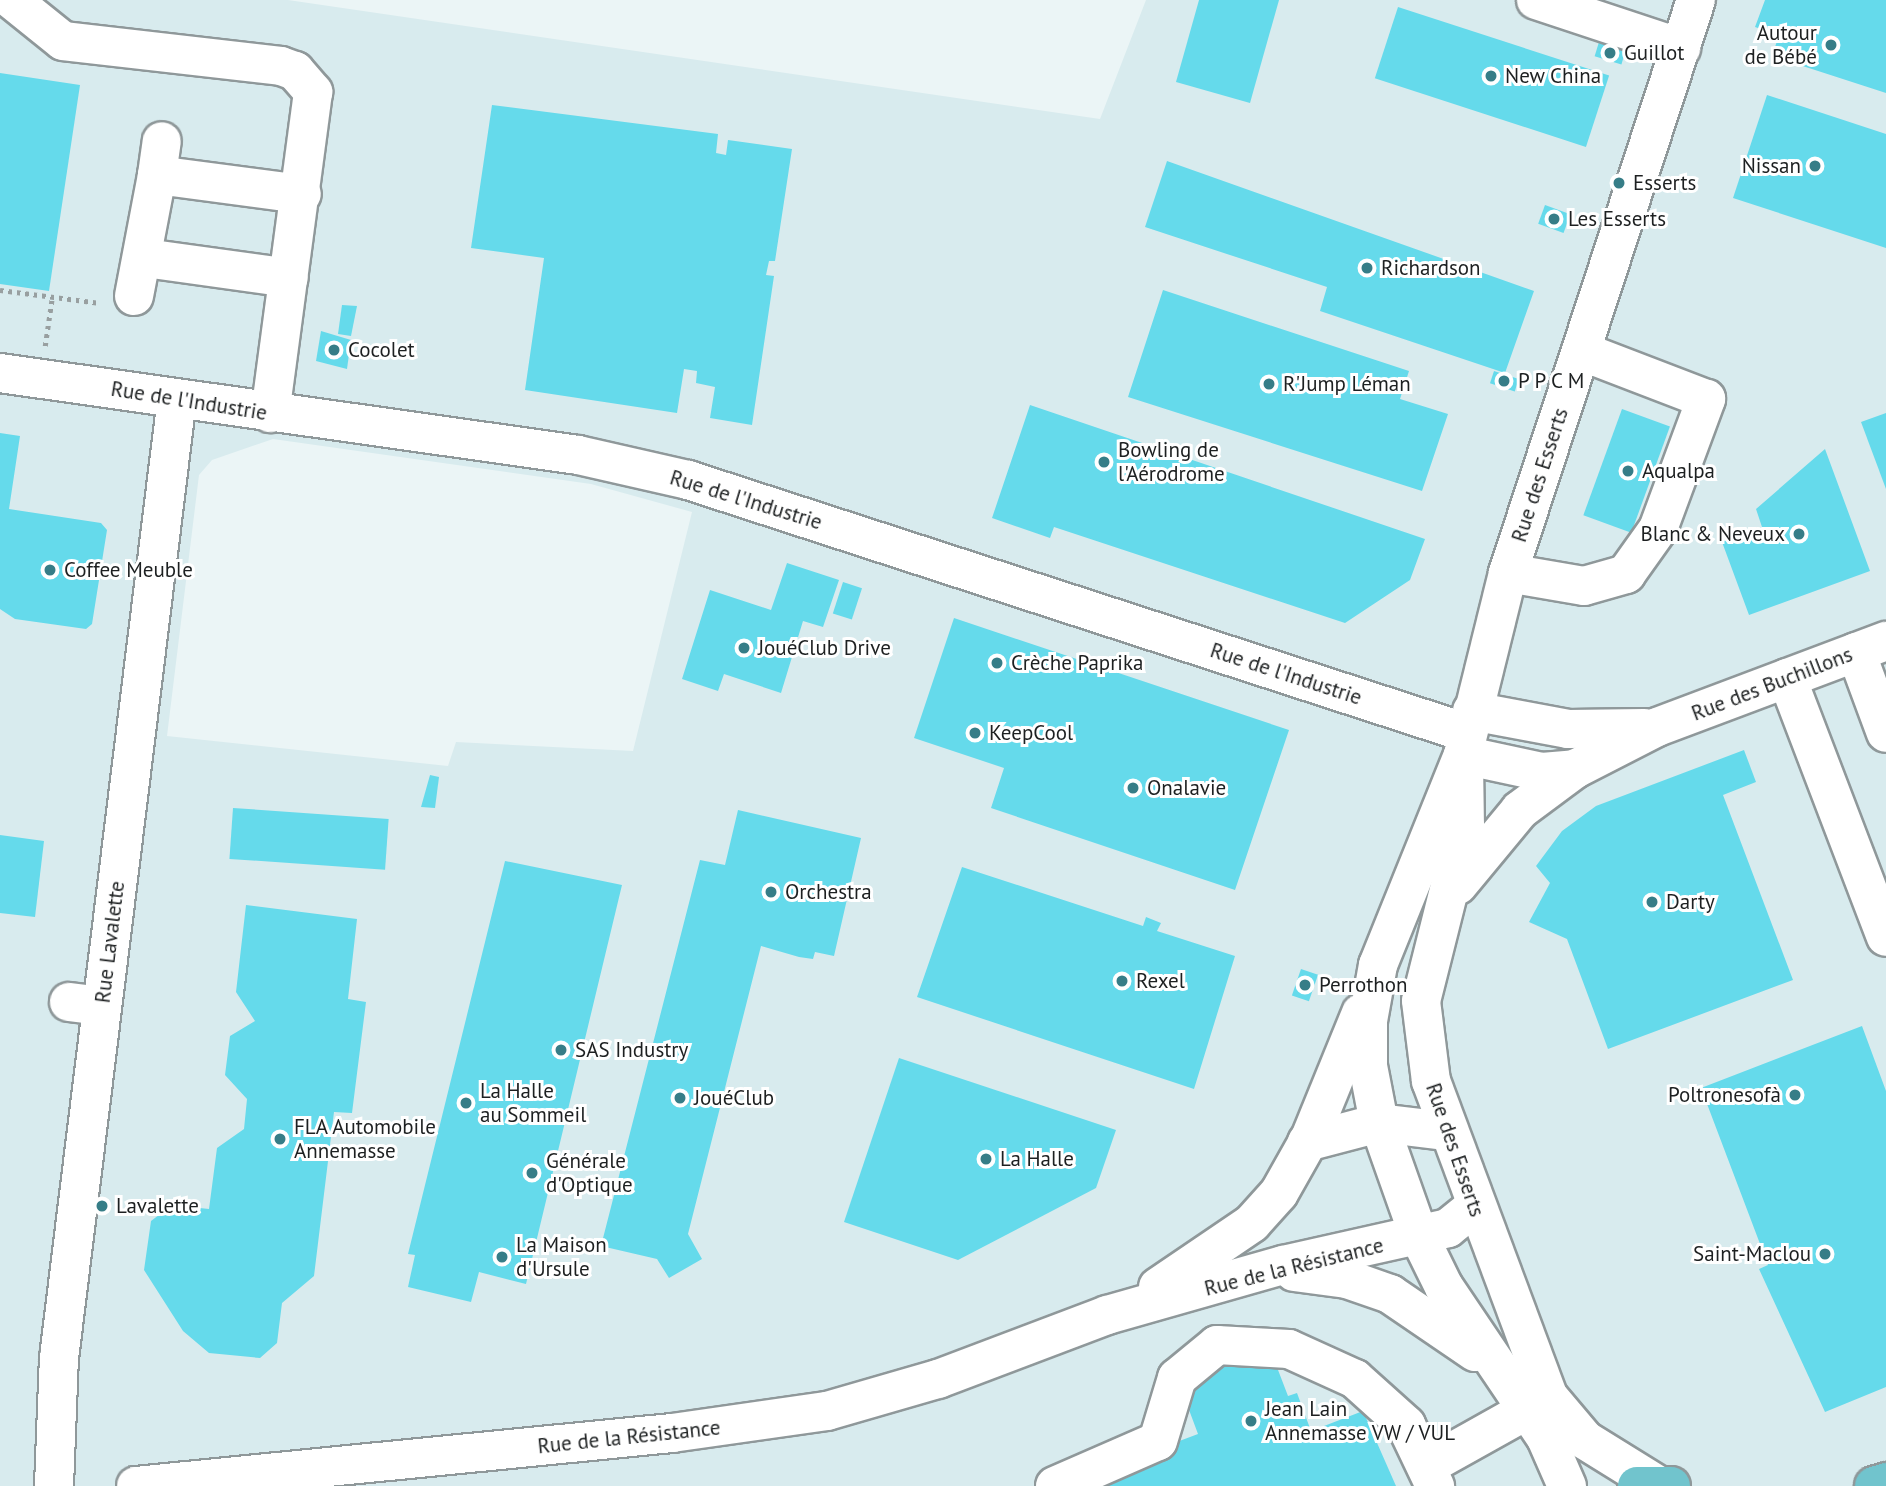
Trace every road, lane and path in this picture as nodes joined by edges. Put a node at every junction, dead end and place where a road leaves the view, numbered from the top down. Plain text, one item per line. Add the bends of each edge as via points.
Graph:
1 (12, 0) edge
2 (1536, 0) edge
3 (1696, 0) edge
4 (0, 27) edge
5 (41, 28) junction
6 (1681, 48) junction
7 (302, 194) junction
8 (145, 258) junction
9 (289, 278) junction
10 (0, 290) edge
11 (134, 296) joint
12 (52, 298) junction
13 (1581, 351) junction
14 (0, 373) edge
15 (40, 378) junction
16 (177, 399) junction
17 (270, 413) junction
18 (1508, 573) junction
19 (1871, 646) edge
20 (1787, 678) junction
21 (1657, 727) junction
22 (1468, 733) junction
23 (1886, 733) edge
24 (1575, 769) junction
25 (1445, 906) junction
26 (1886, 937) edge
27 (1378, 965) junction
28 (1379, 1123) junction
29 (1445, 1132) junction
30 (1307, 1142) junction
31 (1474, 1207) junction
32 (1419, 1236) junction
33 (1261, 1271) junction
34 (1196, 1290) junction
35 (1107, 1315) junction
36 (1217, 1345) junction
37 (1502, 1373) junction
38 (1527, 1410) junction
39 (1431, 1476) edge
40 (1886, 1482) edge
41 (1655, 1485) edge
42 (54, 1486) edge
43 (136, 1486) edge
44 (1055, 1486) edge
45 (1567, 1486) edge
46 (1874, 1486) edge

1 - 5 street
2 - 6 street
3 - 6 street, Rue des Esserts
4 - 5 street
5 - 7 street via 84,47 295,71 313,92 314,107
6 - 13 street, Rue des Esserts
7 - 8 street via 160,158
7 - 9 street
8 - 9 street
8 - 11 street
9 - 17 street
10 - 12 path
11 - 12 path via 114,304
12 - 15 path
13 - 18 street, Rue des Esserts
13 - 18 street via 1706,399 1658,529 1626,574 1584,586
14 - 15 street, Rue de l'Industrie
15 - 16 street, Rue de l'Industrie
16 - 17 street, Rue de l'Industrie
16 - 42 street, Rue Lavalette via 85,1004
17 - 22 street, Rue de l'Industrie via 578,455 688,480
18 - 22 street, Rue des Esserts
19 - 20 street, Rue des Buchillons
19 - 23 street
20 - 21 street, Rue des Buchillons
20 - 26 street
21 - 22 street, Rue des Buchillons
21 - 24 street, Rue des Buchillons
22 - 24 street, Rue des Buchillons via 1542,772
22 - 25 street, Rue des Esserts via 1467,818
22 - 27 street, Rue des Esserts
24 - 25 street via 1502,828
25 - 29 street, Rue des Esserts via 1422,1024
27 - 28 street, Rue des Esserts via 1366,1043
27 - 30 street, Rue de la Résistance
28 - 29 street
28 - 30 street
28 - 32 street, Rue des Esserts
29 - 31 street, Rue des Esserts
30 - 35 street, Rue de la Résistance via 1279,1193 1252,1223 1194,1267
31 - 32 street, Rue de la Résistance via 1454,1225
31 - 41 street, Rue des Esserts via 1554,1406 1596,1449
32 - 33 street, Rue de la Résistance
32 - 37 street, Rue des Esserts via 1444,1286
33 - 34 street, Rue de la Résistance
33 - 37 street via 1332,1276 1390,1294
34 - 35 street, Rue de la Résistance
34 - 36 street
35 - 43 street, Rue de la Résistance via 910,1389 802,1416
36 - 39 street via 1270,1345 1329,1363 1392,1409
36 - 44 street via 1177,1378 1158,1441
37 - 38 street, Rue des Esserts
38 - 39 street
38 - 45 street, Rue des Esserts
40 - 46 main road

